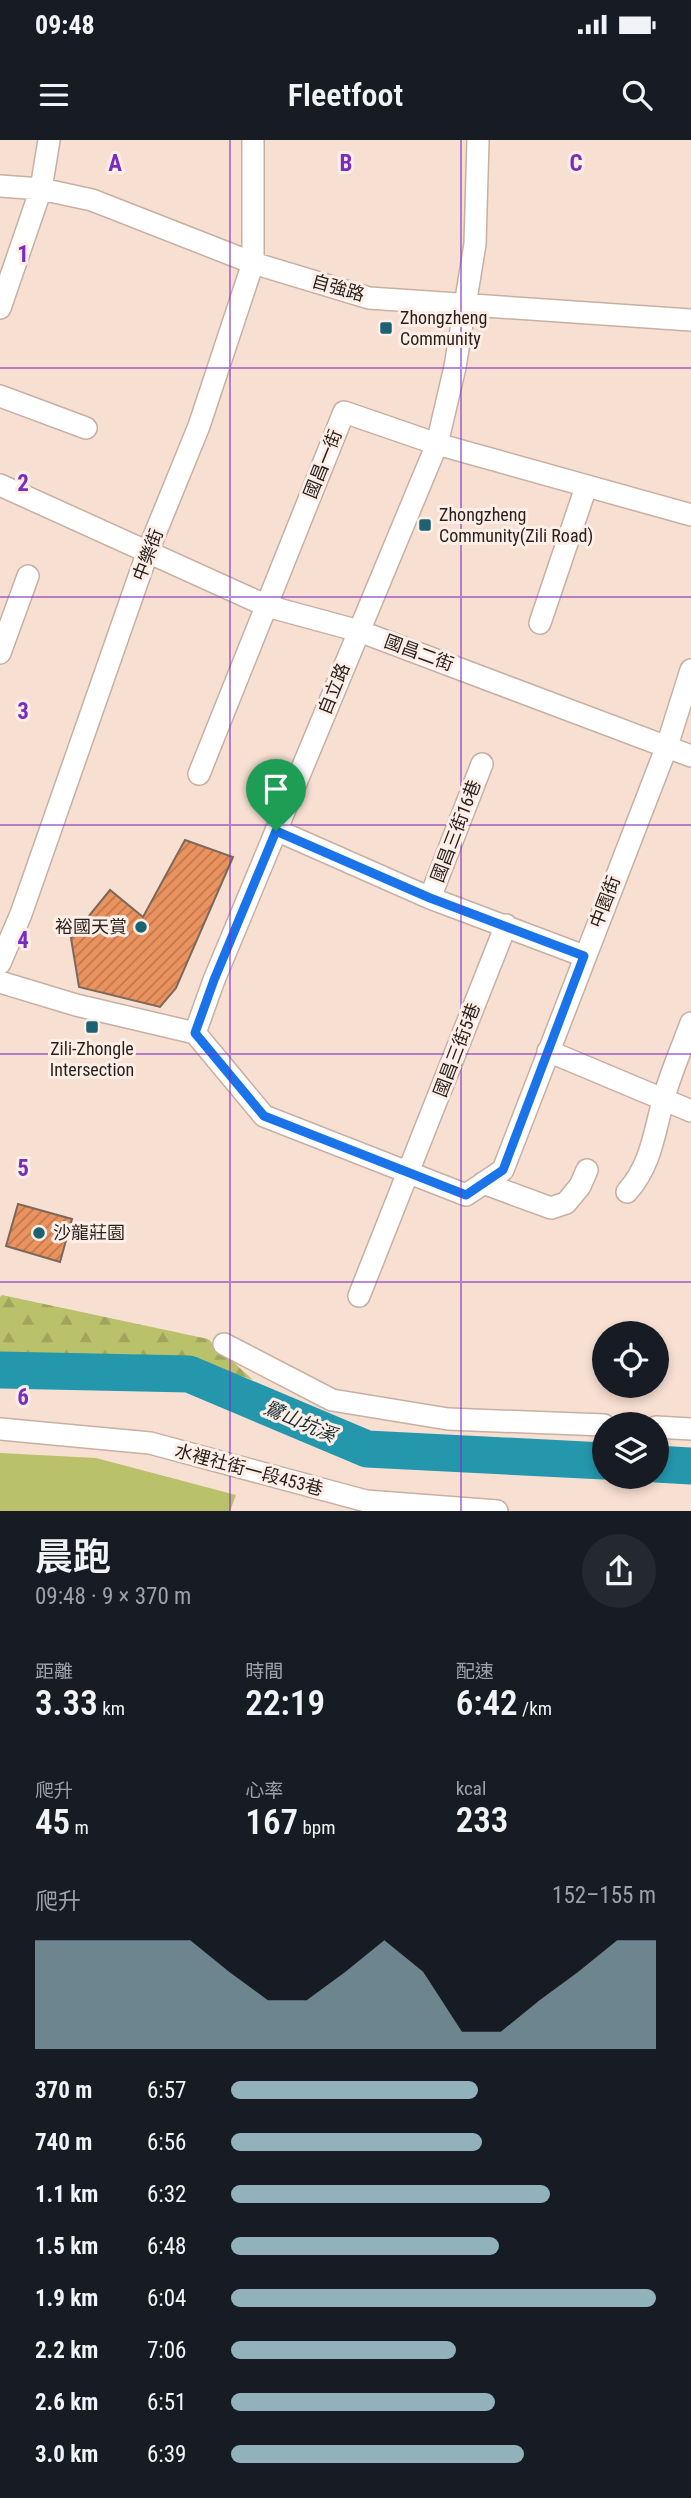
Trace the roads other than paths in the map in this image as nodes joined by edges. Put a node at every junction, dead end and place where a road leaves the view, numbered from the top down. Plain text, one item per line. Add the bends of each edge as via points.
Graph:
1 (49, 140) edge
2 (253, 140) edge
3 (478, 140) edge
4 (0, 186) edge
5 (41, 189) junction
6 (253, 263) junction
7 (466, 304) junction
8 (0, 308) edge
9 (691, 320) edge
10 (0, 396) edge
11 (86, 428) dead end
12 (437, 444) junction
13 (0, 485) edge
14 (586, 487) junction
15 (691, 515) edge
16 (148, 551) junction
17 (28, 576) dead end
18 (267, 606) junction
19 (540, 622) dead end
20 (359, 631) junction
21 (0, 653) edge
22 (691, 670) edge
23 (667, 746) junction
24 (691, 755) edge
25 (482, 764) dead end
26 (199, 774) dead end
27 (276, 831) junction
28 (430, 898) junction
29 (506, 925) junction
30 (584, 956) junction
31 (0, 963) edge
32 (0, 982) edge
33 (691, 1023) edge
34 (195, 1033) junction
35 (548, 1051) junction
36 (663, 1100) junction
37 (691, 1111) edge
38 (587, 1170) dead end
39 (409, 1174) junction
40 (475, 1189) junction
41 (628, 1192) dead end
42 (359, 1296) dead end
43 (224, 1344) dead end
44 (592, 1425) edge
45 (669, 1428) edge
46 (0, 1429) edge
47 (691, 1429) edge
48 (497, 1511) edge

1 - 5 street
2 - 6 street, 中樂街
3 - 7 street, 自立路 via 475,244
4 - 5 street, 自強路
5 - 6 street, 自強路 via 92,200
5 - 8 street
6 - 7 street, 自強路 via 369,298
6 - 16 street, 中樂街 via 199,426
7 - 9 street, 自強路
7 - 12 street, 自立路
10 - 11 street
12 - 14 street, 國昌一街
12 - 18 street, 國昌一街 via 344,412
12 - 20 street, 自立路
13 - 16 street, 國昌二街
14 - 15 street, 國昌一街
14 - 19 street
16 - 18 street, 國昌二街
16 - 31 street, 中樂街 via 21,915
17 - 21 street
18 - 20 street, 國昌二街
18 - 26 street, 國昌一街
20 - 23 street, 國昌二街
20 - 27 street, 自立路
22 - 23 street, 中園街
23 - 24 street, 國昌二街
23 - 30 street, 中園街
25 - 28 street, 國昌三街16巷
27 - 28 street
27 - 34 street, 自立路
28 - 29 street
29 - 30 street
29 - 39 street, 國昌三街5巷
30 - 35 street, 中園街
32 - 34 street
33 - 36 street
34 - 39 street via 264,1116
35 - 36 street
35 - 40 street, 中園街 via 503,1170
36 - 37 street
36 - 41 street via 646,1164
38 - 40 street via 566,1203 551,1208
39 - 40 street
39 - 42 street, 國昌三街5巷
43 - 44 street via 332,1400 448,1419
45 - 47 street
46 - 48 street, 水裡社街一段453巷 via 150,1443 366,1501

